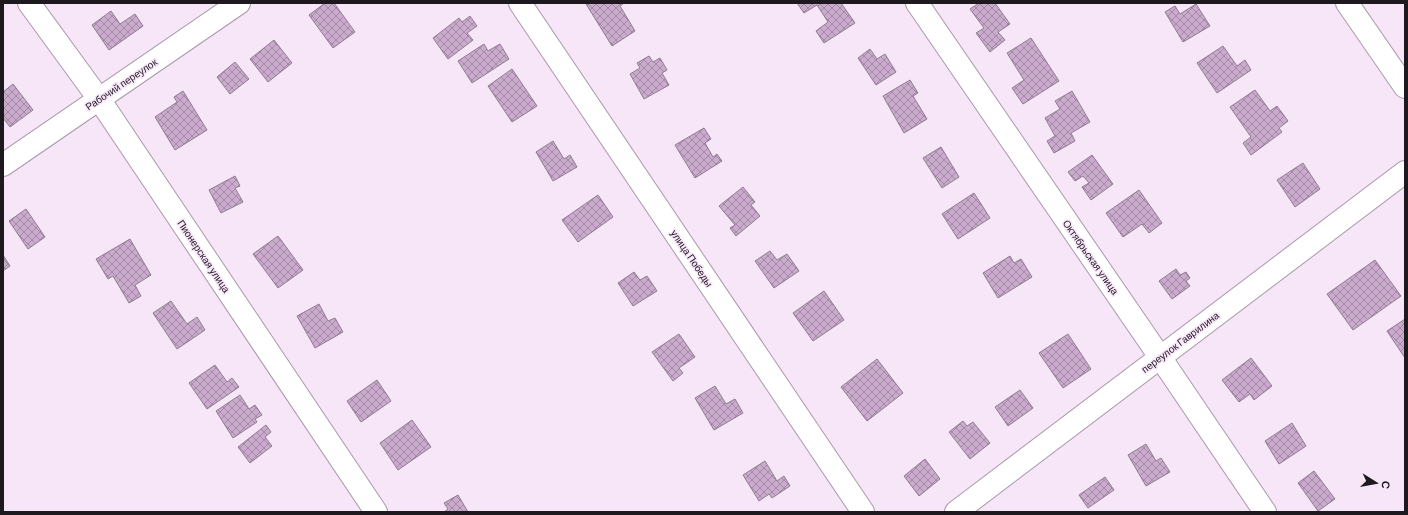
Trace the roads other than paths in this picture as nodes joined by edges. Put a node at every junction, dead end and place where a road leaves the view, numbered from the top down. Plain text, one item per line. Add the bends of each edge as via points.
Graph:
1 (28, 3) edge
2 (239, 3) edge
3 (520, 3) edge
4 (917, 3) edge
5 (1347, 3) edge
6 (1405, 87) edge
7 (98, 99) junction
8 (3, 165) edge
9 (1405, 172) edge
10 (1160, 357) junction
11 (376, 512) edge
12 (863, 512) edge
13 (956, 512) edge
14 (1265, 512) edge

1 - 7 street, Пионерская улица
2 - 7 street, Рабочий переулок
3 - 12 street, улица Победы
4 - 10 street, Октябрьская улица
5 - 6 street
7 - 8 street, Рабочий переулок
7 - 11 street, Пионерская улица
9 - 10 street, переулок Гаврилина
10 - 13 street, переулок Гаврилина
10 - 14 street, Октябрьская улица

